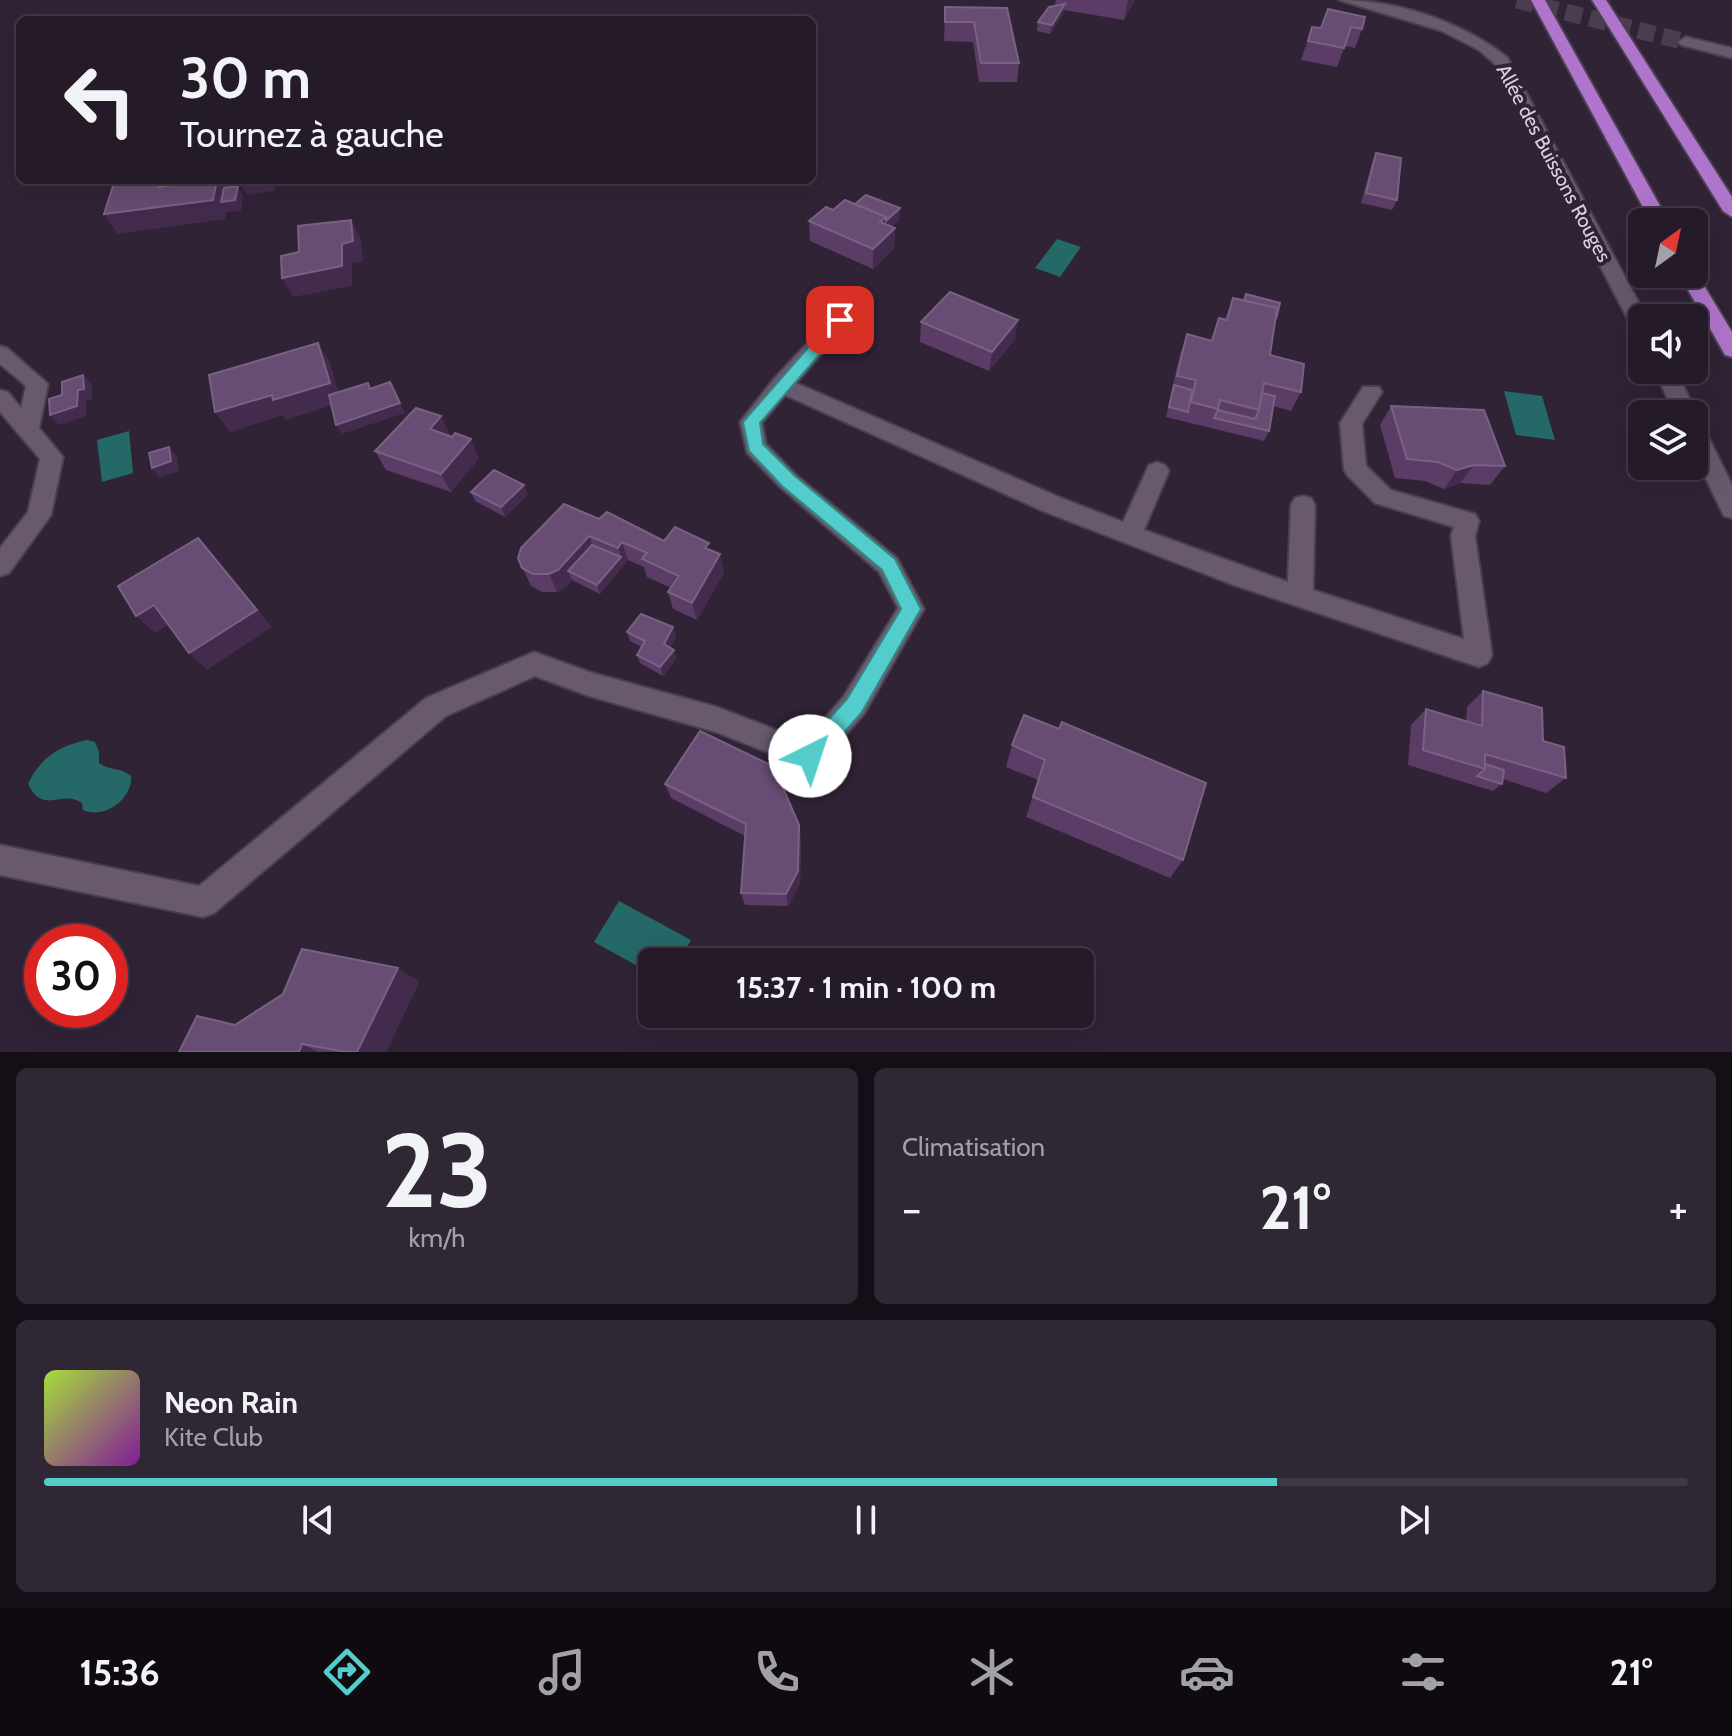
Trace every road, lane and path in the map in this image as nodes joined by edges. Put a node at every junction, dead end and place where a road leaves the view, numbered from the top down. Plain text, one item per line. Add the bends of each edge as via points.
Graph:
1 (1347, 0) edge
2 (1521, 0) edge
3 (1538, 0) edge
4 (1599, 0) edge
5 (1686, 42) tunnel mouth
6 (1732, 53) edge
7 (1591, 100) junction
8 (1652, 208) edge
9 (1732, 211) edge
10 (1697, 288) edge
11 (1630, 304) edge
12 (840, 320) dead end
13 (1732, 350) edge
14 (0, 353) edge
15 (781, 385) junction
16 (1371, 392) dead end
17 (0, 398) edge
18 (28, 429) junction
19 (1708, 459) edge
20 (1157, 471) dead end
21 (1303, 505) dead end
22 (1732, 509) edge
23 (1130, 534) junction
24 (0, 566) edge
25 (1300, 597) junction
26 (0, 860) edge

1 - 11 street, Allée des Buissons Rouges via 1454,29 1501,60
2 - 7 highway
3 - 7 highway
4 - 9 highway
5 - 6 street
7 - 8 highway
10 - 13 highway
12 - 15 street
14 - 18 street via 37,384
15 - 23 street
15 - 26 street via 751,422 755,447 888,565 911,609 854,705 810,756 717,720 534,664 436,707 203,902
16 - 25 street via 1351,423 1355,469 1383,497 1467,521 1463,536 1479,655
17 - 18 street
18 - 24 street via 52,457 39,515
19 - 22 street
20 - 23 street
21 - 25 street
23 - 25 street

